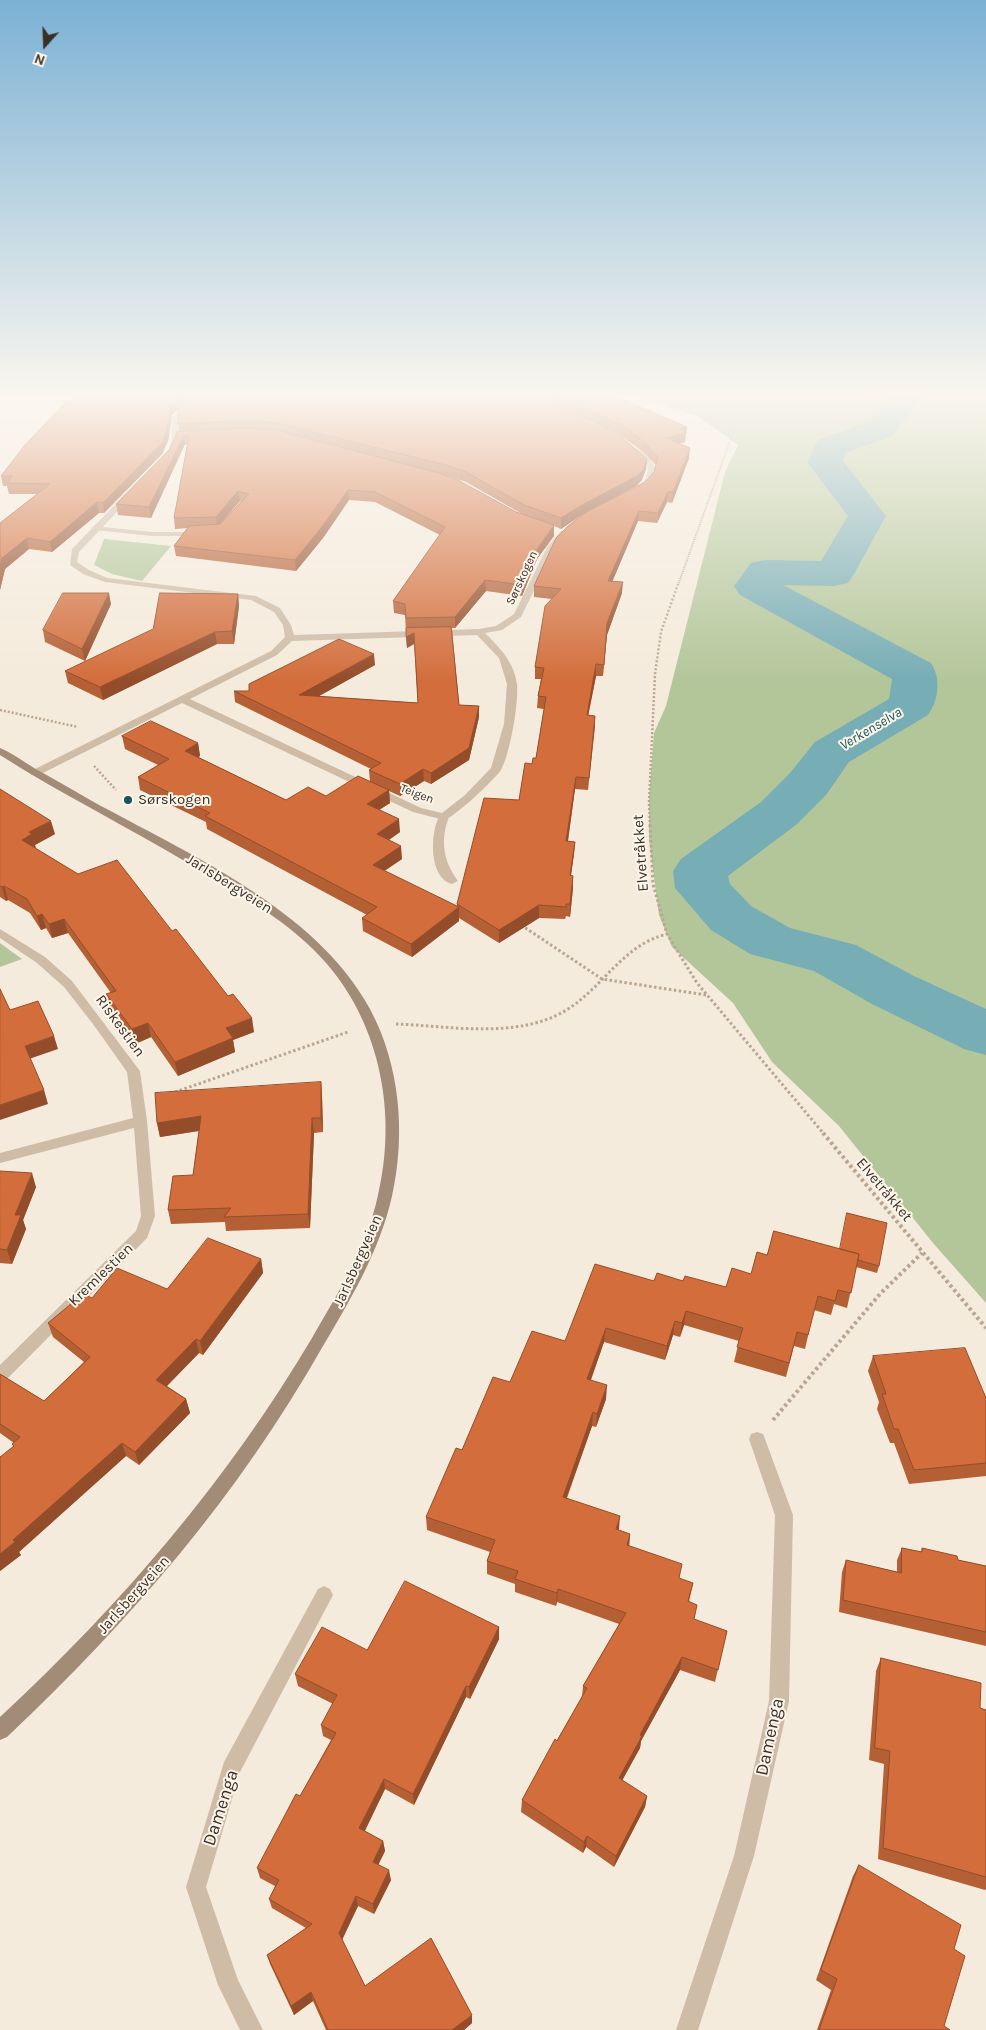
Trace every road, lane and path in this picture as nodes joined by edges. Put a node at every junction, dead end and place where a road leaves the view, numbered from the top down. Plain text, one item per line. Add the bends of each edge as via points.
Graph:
1 (133, 491) edge
2 (638, 491) edge
3 (711, 491) edge
4 (634, 493) edge
5 (96, 528) junction
6 (554, 531) edge
7 (210, 532) edge
8 (479, 632) junction
9 (290, 638) junction
10 (182, 699) junction
11 (0, 710) edge
12 (109, 737) junction
13 (0, 751) edge
14 (79, 751) junction
15 (34, 773) junction
16 (116, 790) dead end
17 (444, 817) junction
18 (452, 881) dead end
19 (515, 921) edge
20 (0, 933) edge
21 (667, 934) junction
22 (602, 979) junction
23 (707, 996) junction
24 (390, 1024) dead end
25 (351, 1031) dead end
26 (139, 1104) junction
27 (140, 1121) junction
28 (0, 1158) edge
29 (922, 1253) junction
30 (986, 1328) edge
31 (0, 1375) edge
32 (757, 1438) joint
33 (324, 1595) dead end
34 (0, 1730) edge
35 (252, 2030) edge
36 (687, 2030) edge

1 - 5 street
2 - 4 street
3 - 21 path, Elvetråkket via 657,651 649,802 657,904
5 - 7 street via 152,534
5 - 9 street via 75,551 73,563 86,572 104,580 253,598 277,610 287,625
6 - 8 street, Sørskogen via 566,531 551,547 518,615 499,628
8 - 9 street, Sørskogen
8 - 17 street, Teigen via 503,657 512,684 509,724 496,769
9 - 10 street via 274,653
10 - 12 street
10 - 17 street, Teigen via 417,810
11 - 12 path
12 - 14 street
13 - 15 main road, Jarlsbergveien
14 - 15 street
14 - 16 path
15 - 34 main road, Jarlsbergveien via 205,868 314,942 361,1002 372,1027 390,1076 393,1146 378,1224 357,1272 309,1359 268,1423 159,1569 93,1640
17 - 18 street via 440,825 439,857 441,867
19 - 22 path
20 - 26 street, Riskestien via 42,960 68,984 133,1071
21 - 22 path via 641,943
21 - 23 path, Elvetråkket
22 - 23 path
22 - 24 path via 567,1010 544,1021 491,1028
23 - 29 path, Elvetråkket
25 - 26 path
26 - 27 street, Riskestien
27 - 28 street
27 - 31 street, Kremlestien via 148,1216 142,1234
29 - 30 path, Elvetråkket
29 - 32 path via 880,1294
32 - 36 street, Damenga via 784,1515 779,1701 744,1856
33 - 35 street, Damenga via 231,1769 196,1887 230,1985

